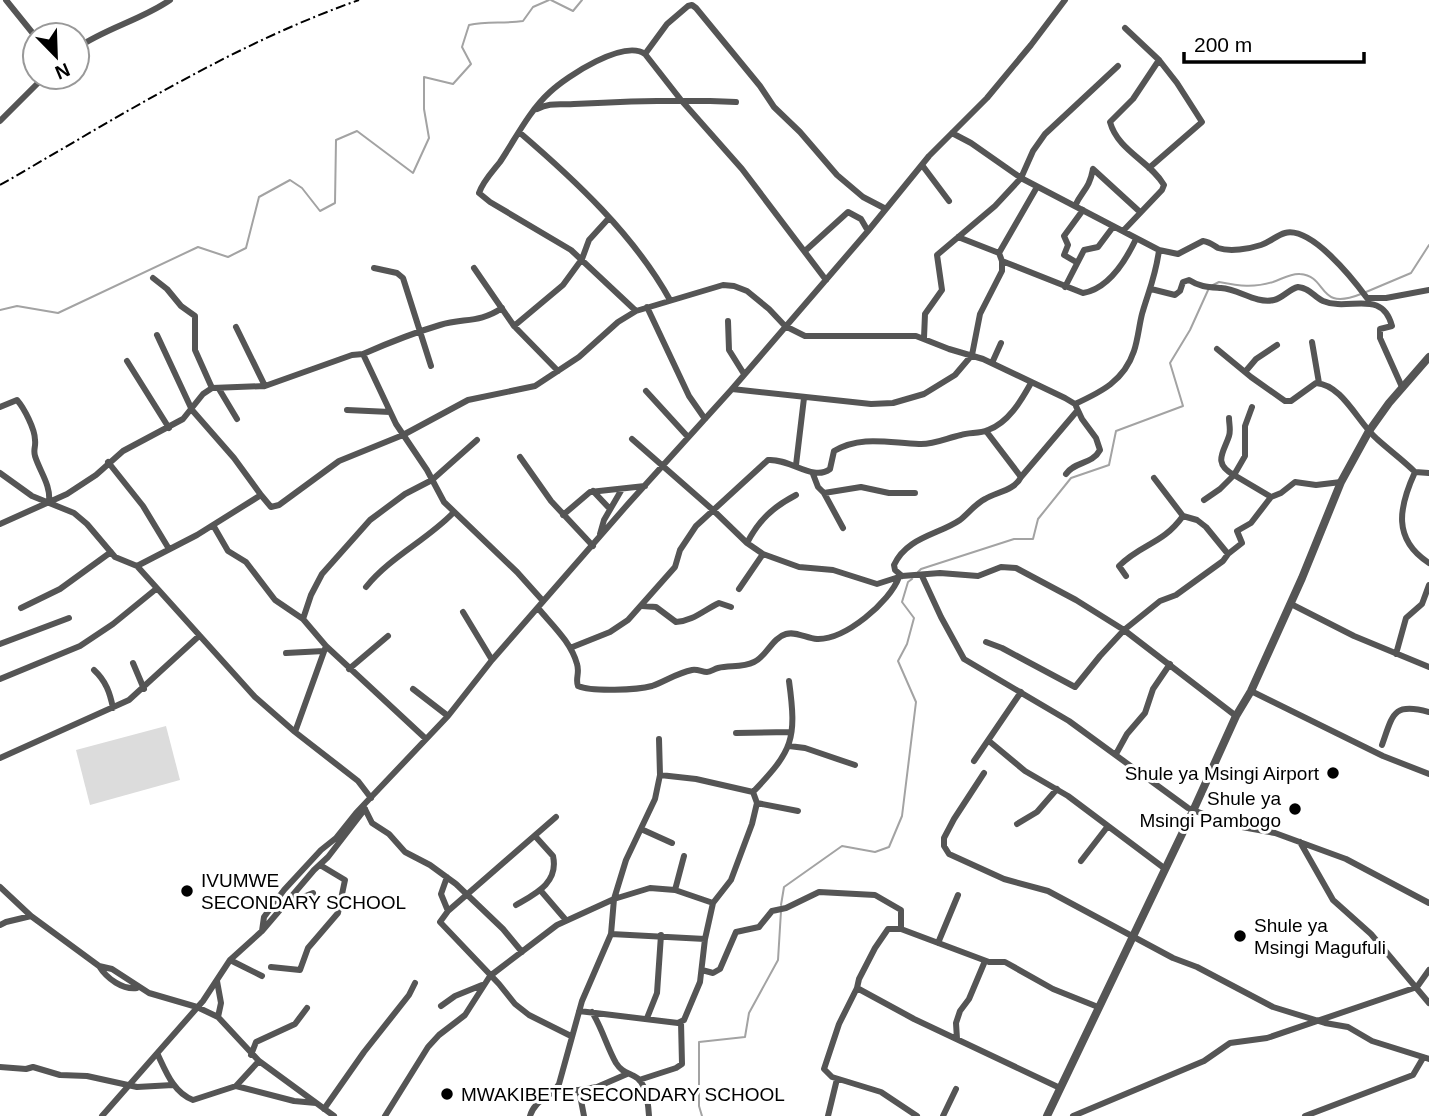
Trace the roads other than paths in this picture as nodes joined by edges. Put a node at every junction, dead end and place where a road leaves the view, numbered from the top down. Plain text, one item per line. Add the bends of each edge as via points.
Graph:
1 (6, 0) edge
2 (170, 0) edge
3 (1065, 0) edge
4 (23, 21) edge
5 (1125, 28) dead end
6 (91, 40) edge
7 (645, 54) junction
8 (1159, 60) junction
9 (1118, 66) dead end
10 (30, 91) edge
11 (681, 100) junction
12 (736, 102) dead end
13 (535, 109) junction
14 (0, 121) edge
15 (519, 132) junction
16 (952, 133) junction
17 (922, 165) junction
18 (1149, 168) junction
19 (1021, 178) junction
20 (1037, 187) junction
21 (949, 201) dead end
22 (1075, 206) junction
23 (886, 209) junction
24 (1083, 211) junction
25 (1140, 212) junction
26 (609, 218) junction
27 (1113, 226) junction
28 (1123, 231) junction
29 (868, 232) junction
30 (958, 237) junction
31 (1136, 239) junction
32 (1159, 250) junction
33 (805, 251) junction
34 (999, 253) junction
35 (582, 259) junction
36 (1002, 261) junction
37 (1076, 262) junction
38 (374, 268) dead end
39 (474, 268) dead end
40 (153, 278) dead end
41 (826, 280) junction
42 (1065, 287) junction
43 (1151, 289) junction
44 (1429, 290) edge
45 (670, 300) junction
46 (647, 307) junction
47 (502, 308) junction
48 (636, 311) junction
49 (728, 321) dead end
50 (514, 326) junction
51 (785, 326) junction
52 (236, 327) dead end
53 (421, 331) junction
54 (157, 335) dead end
55 (924, 338) junction
56 (1312, 342) dead end
57 (1001, 343) dead end
58 (1277, 345) dead end
59 (1217, 349) dead end
60 (363, 354) junction
61 (972, 355) junction
62 (1429, 357) edge
63 (127, 361) dead end
64 (992, 363) junction
65 (431, 366) dead end
66 (558, 372) junction
67 (1245, 372) junction
68 (744, 374) junction
69 (1031, 383) junction
70 (1319, 383) junction
71 (265, 386) junction
72 (1402, 387) junction
73 (215, 388) junction
74 (732, 389) junction
75 (646, 391) dead end
76 (804, 398) junction
77 (0, 407) edge
78 (1076, 407) junction
79 (1252, 407) dead end
80 (347, 410) dead end
81 (192, 411) junction
82 (390, 412) junction
83 (1229, 418) dead end
84 (237, 419) dead end
85 (705, 419) junction
86 (169, 428) junction
87 (986, 431) junction
88 (1369, 431) junction
89 (403, 435) junction
90 (688, 437) junction
91 (632, 439) dead end
92 (477, 440) dead end
93 (520, 457) dead end
94 (108, 462) junction
95 (796, 465) junction
96 (663, 467) junction
97 (1415, 472) junction
98 (0, 473) edge
99 (1428, 473) edge
100 (813, 474) junction
101 (1066, 474) dead end
102 (1234, 475) junction
103 (1021, 477) junction
104 (1154, 478) dead end
105 (432, 480) junction
106 (1341, 482) junction
107 (645, 486) junction
108 (622, 489) junction
109 (593, 491) junction
110 (915, 492) dead end
111 (824, 493) junction
112 (261, 495) junction
113 (796, 495) dead end
114 (1271, 497) junction
115 (1204, 500) dead end
116 (50, 503) junction
117 (610, 509) junction
118 (713, 509) junction
119 (453, 513) junction
120 (563, 514) junction
121 (1183, 516) junction
122 (849, 519) dead end
123 (0, 524) edge
124 (213, 525) junction
125 (600, 537) junction
126 (747, 543) junction
127 (593, 545) junction
128 (169, 549) junction
129 (111, 552) junction
130 (763, 554) junction
131 (1228, 554) junction
132 (1429, 563) edge
133 (137, 566) junction
134 (903, 576) junction
135 (920, 576) junction
136 (1126, 576) dead end
137 (1429, 585) edge
138 (366, 587) dead end
139 (156, 589) junction
140 (739, 589) dead end
141 (543, 601) junction
142 (1291, 604) junction
143 (641, 607) junction
144 (731, 607) dead end
145 (21, 608) dead end
146 (538, 608) junction
147 (463, 612) dead end
148 (69, 618) dead end
149 (303, 619) junction
150 (1124, 630) junction
151 (199, 636) junction
152 (388, 636) dead end
153 (986, 642) dead end
154 (0, 645) edge
155 (325, 648) junction
156 (570, 648) junction
157 (286, 653) dead end
158 (1396, 654) junction
159 (492, 660) junction
160 (133, 663) dead end
161 (1170, 664) junction
162 (1429, 667) edge
163 (349, 669) junction
164 (94, 670) dead end
165 (0, 679) edge
166 (789, 681) dead end
167 (144, 689) junction
168 (413, 690) dead end
169 (1251, 691) junction
170 (1021, 692) junction
171 (113, 708) junction
172 (1429, 712) edge
173 (448, 716) junction
174 (1236, 716) junction
175 (295, 732) junction
176 (791, 732) junction
177 (736, 733) dead end
178 (425, 738) junction
179 (659, 739) dead end
180 (989, 741) junction
181 (1382, 745) dead end
182 (789, 746) junction
183 (1116, 754) junction
184 (0, 758) edge
185 (974, 761) dead end
186 (855, 765) dead end
187 (1428, 771) edge
188 (984, 773) dead end
189 (660, 775) junction
190 (1056, 789) junction
191 (752, 792) junction
192 (368, 803) junction
193 (757, 803) junction
194 (798, 811) dead end
195 (1193, 811) junction
196 (556, 817) dead end
197 (1017, 824) dead end
198 (1108, 826) junction
199 (641, 829) junction
200 (535, 836) junction
201 (1299, 841) junction
202 (672, 843) dead end
203 (684, 856) dead end
204 (1081, 861) dead end
205 (320, 865) junction
206 (1164, 868) junction
207 (447, 877) junction
208 (0, 887) edge
209 (675, 890) junction
210 (541, 891) junction
211 (313, 892) dead end
212 (466, 895) junction
213 (958, 895) dead end
214 (614, 899) junction
215 (713, 903) junction
216 (1429, 903) edge
217 (284, 905) junction
218 (516, 905) dead end
219 (448, 911) junction
220 (31, 916) junction
221 (565, 919) junction
222 (0, 925) edge
223 (901, 929) junction
224 (262, 931) junction
225 (611, 934) junction
226 (660, 935) junction
227 (1132, 935) junction
228 (705, 939) junction
229 (938, 943) junction
230 (522, 952) junction
231 (230, 960) junction
232 (985, 961) junction
233 (271, 967) dead end
234 (702, 970) junction
235 (1429, 970) edge
236 (490, 975) junction
237 (262, 976) dead end
238 (217, 981) junction
239 (415, 983) dead end
240 (484, 984) junction
241 (857, 988) junction
242 (1417, 988) junction
243 (182, 1003) junction
244 (1429, 1003) edge
245 (441, 1006) dead end
246 (197, 1007) junction
247 (1098, 1007) junction
248 (307, 1008) dead end
249 (579, 1010) junction
250 (593, 1012) junction
251 (218, 1017) junction
252 (646, 1018) junction
253 (185, 1021) junction
254 (1317, 1021) junction
255 (681, 1022) junction
256 (571, 1036) junction
257 (957, 1039) junction
258 (158, 1055) junction
259 (251, 1055) junction
260 (1426, 1058) edge
261 (259, 1061) junction
262 (0, 1067) edge
263 (627, 1074) junction
264 (837, 1079) junction
265 (639, 1080) junction
266 (173, 1085) junction
267 (130, 1086) junction
268 (236, 1086) junction
269 (1060, 1088) junction
270 (956, 1089) dead end
271 (556, 1090) junction
272 (579, 1090) junction
273 (318, 1103) junction
274 (324, 1109) junction
275 (1085, 1114) edge
276 (102, 1116) edge
277 (334, 1116) edge
278 (385, 1116) edge
279 (530, 1116) edge
280 (584, 1116) edge
281 (649, 1116) edge
282 (828, 1116) edge
283 (917, 1116) edge
284 (943, 1116) edge
285 (1047, 1116) edge
286 (1073, 1116) edge
287 (1305, 1116) edge

1 - 4 street
2 - 6 street
3 - 16 street via 987,98
5 - 8 street
7 - 11 street
7 - 13 street via 627,50 595,62 557,86
7 - 23 street via 667,24 688,6 696,8 774,107 837,175 868,201
8 - 18 street via 1133,99 1110,122 1118,140
8 - 18 street via 1202,122
9 - 19 street via 1045,134
10 - 14 street
11 - 12 street
11 - 13 street via 550,103
11 - 33 street
13 - 15 street
15 - 26 street
15 - 35 street via 479,193
16 - 17 street
16 - 19 street
17 - 21 street
17 - 23 street
18 - 25 street via 1164,188
19 - 20 street
19 - 30 street
20 - 22 street
20 - 34 street
22 - 24 street
22 - 25 street via 1089,186 1093,169
23 - 29 street
24 - 27 street
24 - 37 street via 1064,236 1068,245 1065,256
25 - 28 street
26 - 35 street via 591,238
26 - 45 street via 650,266
27 - 28 street
27 - 37 street via 1098,247 1084,250
28 - 31 street
29 - 33 street via 861,219 848,212
29 - 41 street
30 - 34 street
30 - 55 street via 937,255 942,290 925,314
31 - 32 street
31 - 42 street via 1119,267 1094,290 1083,293
32 - 43 street
32 - 44 street via 1178,254 1203,241 1226,250 1247,248 1295,232 1314,241 1370,299
33 - 41 street
34 - 36 street
35 - 48 street
35 - 50 street via 556,292
36 - 42 street
36 - 61 street via 1002,271 980,314
37 - 42 street
38 - 53 street via 403,278
39 - 47 street
40 - 73 street via 195,316 195,350
41 - 51 street
43 - 72 street via 1175,295 1189,280 1275,300 1293,288 1304,288 1324,302 1382,307 1392,326 1380,329 1380,338
43 - 78 street via 1125,369 1110,387
45 - 46 street
45 - 51 street via 717,286 734,286 747,291
46 - 48 street
46 - 85 street via 689,396
47 - 50 street
47 - 53 street via 482,319
48 - 66 street
49 - 68 street via 729,350
50 - 66 street
51 - 55 street via 813,337
51 - 68 street
52 - 71 street
53 - 60 street
53 - 65 street
54 - 81 street
55 - 61 street
56 - 70 street
57 - 64 street
58 - 67 street
59 - 67 street
60 - 71 street
60 - 82 street
61 - 64 street
61 - 76 street via 955,375 905,400 870,404
62 - 72 street
63 - 86 street
64 - 69 street
66 - 89 street via 529,389 467,400
67 - 70 street via 1289,402
68 - 74 street
69 - 78 street
69 - 87 street via 1007,417
70 - 88 street via 1339,396
71 - 73 street
72 - 88 street
73 - 81 street via 199,399
73 - 84 street
74 - 76 street
74 - 85 street
75 - 90 street
76 - 95 street
77 - 116 street via 13,400 20,403 36,439 33,451 49,486
78 - 101 street via 1100,450 1090,462
78 - 103 street
79 - 102 street via 1245,426 1245,456
80 - 82 street
81 - 86 street
81 - 112 street
82 - 89 street
83 - 102 street via 1230,434 1221,458 1225,469
85 - 90 street
86 - 94 street
87 - 100 street via 924,444 872,440 855,444 836,449 830,469
87 - 103 street
88 - 97 street
88 - 106 street
89 - 105 street
89 - 112 street via 339,461 274,507
90 - 96 street
91 - 96 street
92 - 105 street
93 - 120 street
94 - 116 street via 96,475
94 - 128 street
95 - 100 street
95 - 118 street via 768,460
96 - 107 street
96 - 118 street
97 - 99 street
97 - 132 street via 1404,499 1402,526 1412,551
98 - 116 street
100 - 111 street
102 - 114 street
102 - 115 street
103 - 134 street via 952,525 909,546 894,565
104 - 121 street
105 - 119 street
105 - 149 street via 363,526 322,574
106 - 114 street via 1298,482
106 - 142 street
107 - 108 street
107 - 125 street
108 - 109 street
108 - 117 street
109 - 117 street
109 - 120 street
110 - 111 street via 858,487
111 - 122 street via 842,525
112 - 124 street
113 - 126 street via 764,517
114 - 131 street via 1251,523 1237,531 1242,543
116 - 123 street
116 - 129 street via 80,517
117 - 125 street
118 - 126 street
118 - 143 street via 691,531 676,567
119 - 138 street
119 - 141 street
120 - 127 street
121 - 131 street via 1206,527
121 - 136 street via 1166,536 1119,566
124 - 128 street
124 - 149 street via 228,551 246,562 275,600
125 - 127 street
126 - 130 street
127 - 141 street
128 - 133 street
129 - 133 street
129 - 145 street via 60,589
130 - 134 street via 872,583
130 - 140 street
131 - 150 street
133 - 139 street
134 - 135 street
134 - 156 street via 882,602 841,632 818,639 787,633 747,665 690,671 650,686 582,688 576,684 579,669
135 - 150 street via 978,576 1001,567 1016,568
135 - 170 street via 962,657
137 - 158 street via 1422,604 1406,618
139 - 151 street
139 - 165 street via 80,646
141 - 146 street
142 - 158 street
142 - 169 street
143 - 144 street via 656,607 680,622 719,603
143 - 156 street via 616,629
146 - 156 street
146 - 159 street
147 - 159 street
148 - 154 street
149 - 155 street
150 - 153 street via 1074,688
150 - 161 street
151 - 167 street
151 - 175 street via 248,690
152 - 163 street
155 - 157 street
155 - 163 street
155 - 175 street
158 - 162 street
159 - 173 street
160 - 167 street
161 - 174 street
161 - 183 street via 1153,689 1145,713
163 - 178 street
164 - 171 street via 108,689
166 - 176 street
167 - 171 street
168 - 173 street
169 - 174 street
169 - 187 street via 1375,752
170 - 180 street
170 - 183 street
171 - 184 street
172 - 181 street via 1402,709
173 - 178 street
174 - 195 street
175 - 192 street via 358,781
176 - 177 street
176 - 182 street
178 - 192 street
179 - 189 street
180 - 185 street
180 - 190 street
182 - 186 street
182 - 191 street
183 - 195 street
188 - 227 street via 947,831 946,851 1004,878 1048,891
189 - 191 street
189 - 199 street
190 - 197 street via 1037,812
190 - 198 street
191 - 193 street
192 - 205 street
192 - 207 street via 372,823 405,852
192 - 224 street via 284,890 264,917
193 - 194 street
193 - 215 street via 735,872
195 - 201 street
195 - 206 street
196 - 200 street
198 - 204 street
198 - 206 street
199 - 202 street
199 - 214 street
200 - 210 street via 555,860 551,879
200 - 212 street
201 - 216 street via 1377,873
201 - 242 street via 1333,900 1371,934
203 - 209 street
205 - 217 street
205 - 233 street via 345,880 338,913 308,948 300,970
206 - 227 street
207 - 212 street
207 - 219 street via 441,894
208 - 220 street
209 - 214 street via 650,888
209 - 215 street
210 - 218 street
210 - 221 street
211 - 217 street
212 - 219 street
212 - 230 street
213 - 229 street
214 - 221 street
214 - 225 street
215 - 228 street
217 - 224 street
219 - 236 street via 441,926
220 - 222 street
220 - 243 street via 99,966 112,969 138,988
221 - 230 street
223 - 229 street
223 - 234 street via 901,910 883,898 818,892 772,911 759,927 736,932 720,969 713,973
223 - 241 street via 892,927 885,932
224 - 231 street
225 - 226 street
225 - 249 street
226 - 228 street
226 - 252 street via 657,993
227 - 247 street
227 - 254 street via 1273,1007
228 - 234 street
229 - 232 street
230 - 236 street
231 - 237 street
231 - 238 street
232 - 247 street via 1005,962
232 - 257 street via 960,1011
234 - 255 street
235 - 242 street
236 - 240 street
236 - 256 street via 522,1009
238 - 246 street
238 - 251 street
239 - 274 street
240 - 245 street
240 - 278 street via 465,1015 428,1047
241 - 257 street
241 - 264 street via 824,1065 826,1073
242 - 244 street
242 - 254 street
243 - 246 street
243 - 253 street
246 - 251 street
246 - 253 street
247 - 269 street
248 - 259 street via 295,1024 256,1042
249 - 250 street
249 - 256 street
250 - 252 street
250 - 263 street via 617,1064
251 - 259 street
252 - 255 street
253 - 258 street
254 - 260 street via 1348,1027 1373,1041
254 - 275 street via 1257,1040 1230,1042 1209,1059
255 - 265 street via 682,1064
256 - 271 street
257 - 269 street
258 - 266 street
258 - 267 street
259 - 261 street
260 - 287 street via 1413,1075
261 - 268 street
261 - 273 street
262 - 267 street via 33,1067
263 - 265 street
263 - 272 street
264 - 282 street
264 - 283 street via 881,1093
265 - 281 street
266 - 267 street
266 - 268 street via 193,1100
267 - 276 street
268 - 273 street
269 - 285 street
270 - 284 street
271 - 272 street
271 - 279 street via 537,1103
272 - 280 street
273 - 274 street
274 - 277 street
275 - 286 street

